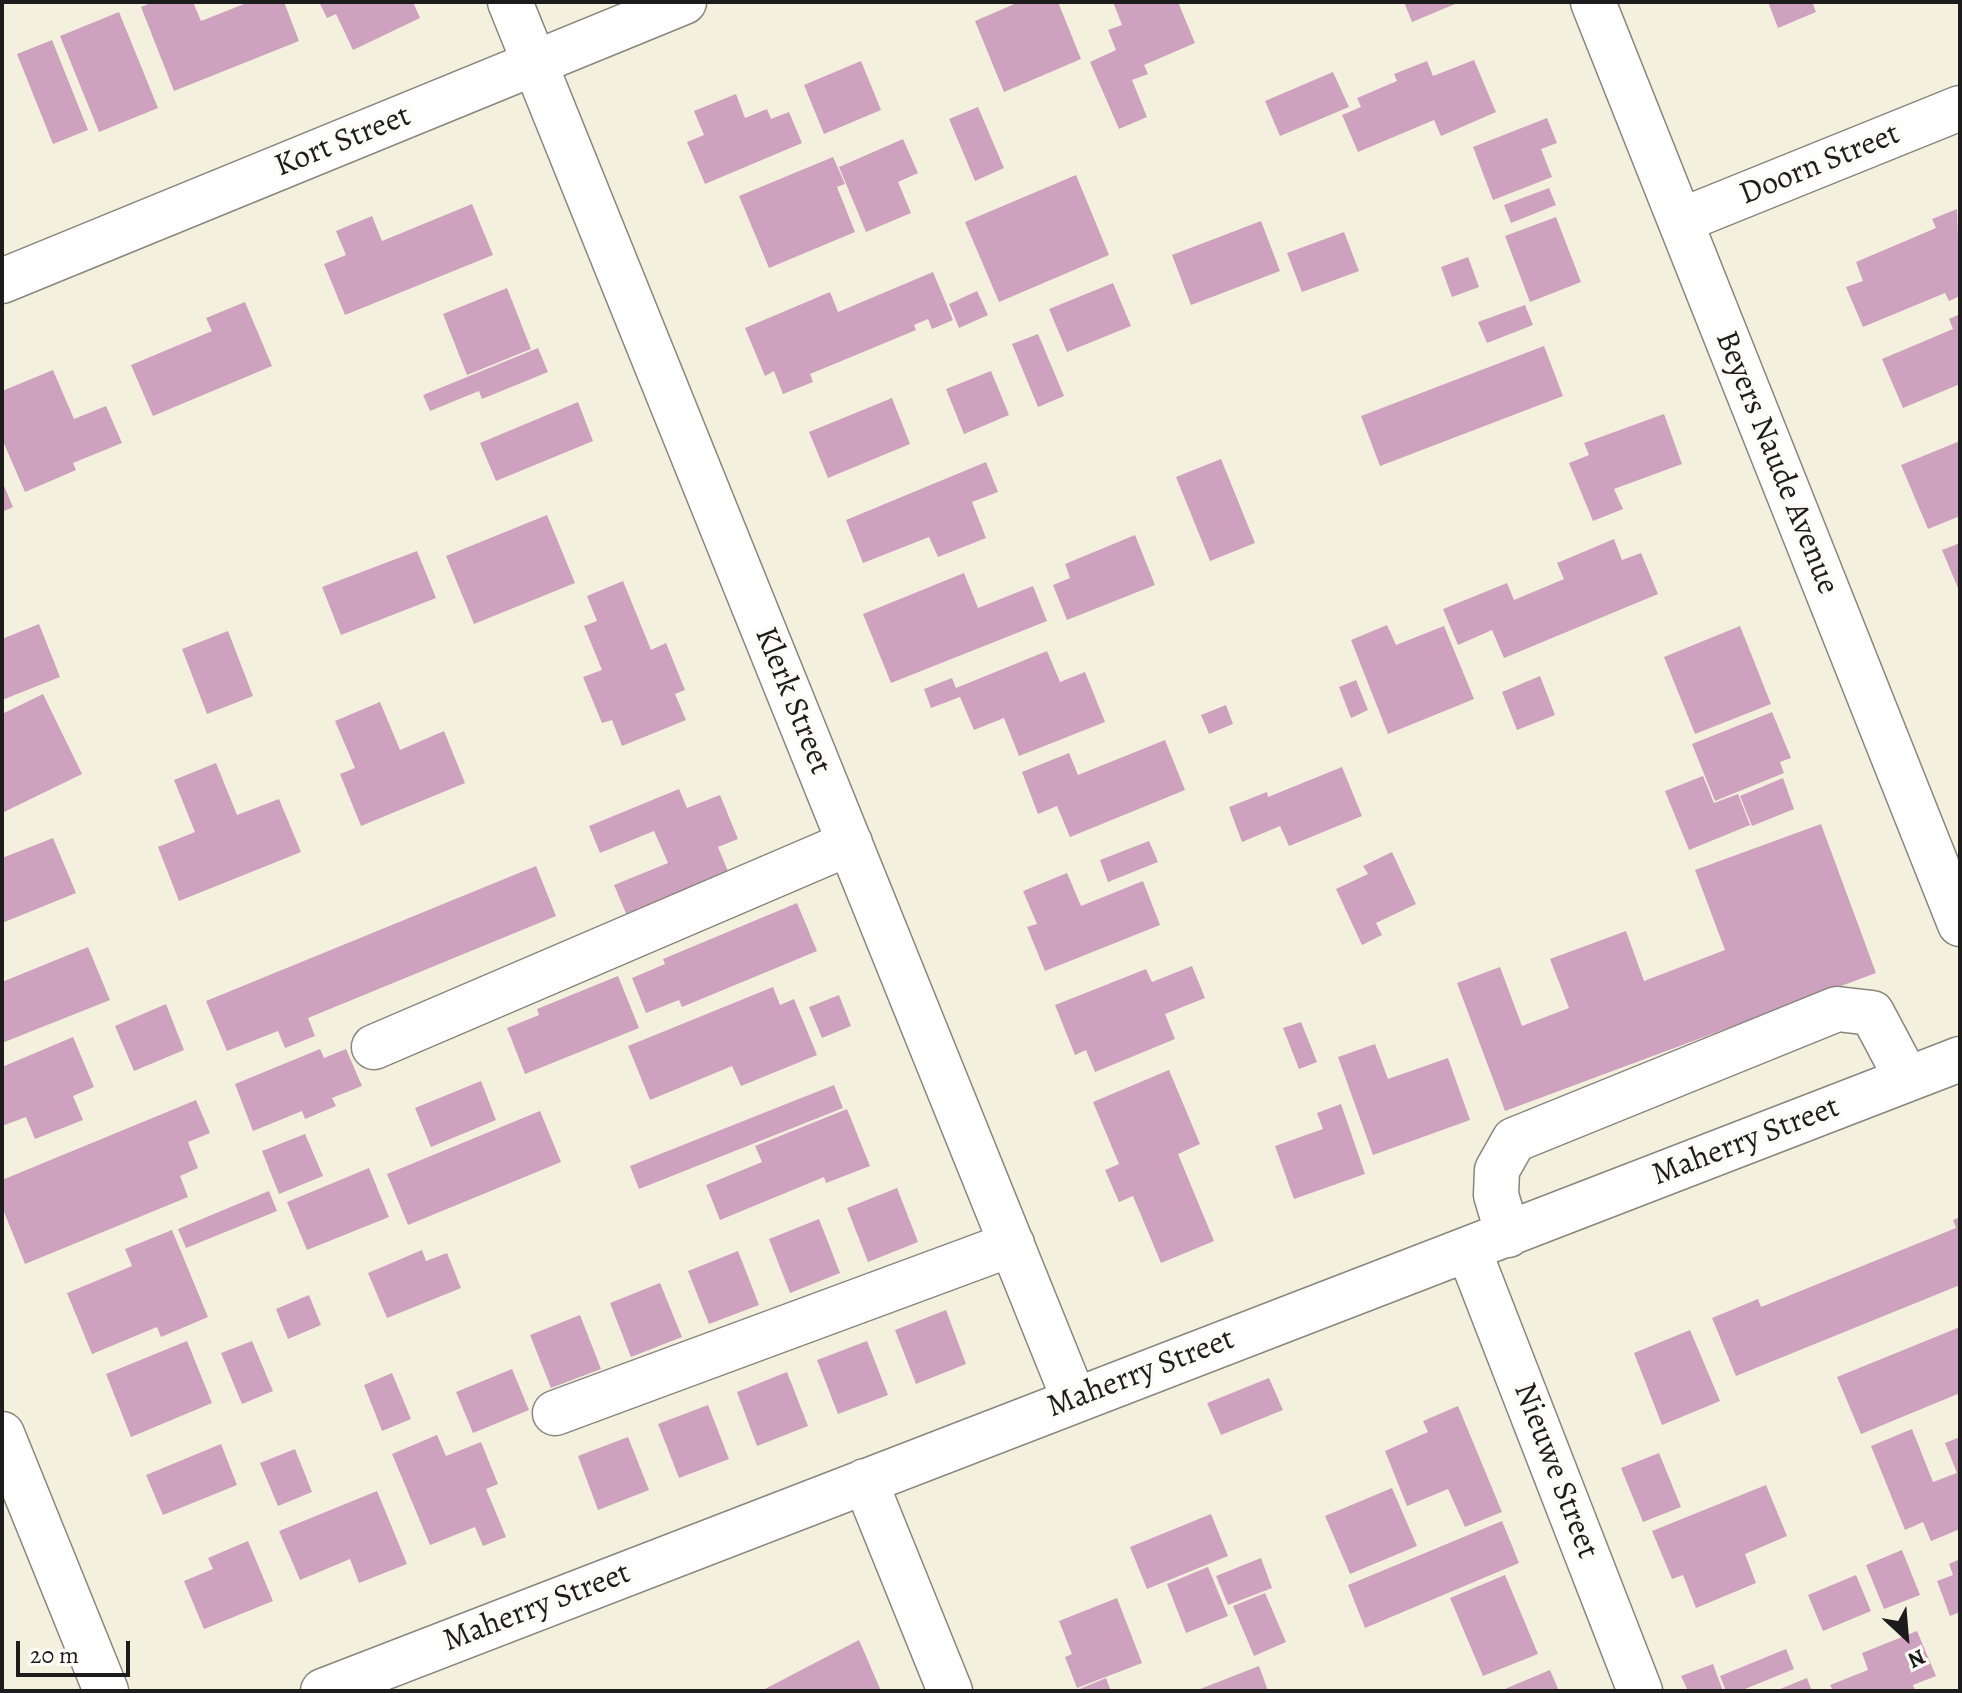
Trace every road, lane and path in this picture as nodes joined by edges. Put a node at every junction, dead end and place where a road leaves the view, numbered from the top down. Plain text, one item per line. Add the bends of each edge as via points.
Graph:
1 (510, 2) edge
2 (684, 2) edge
3 (1593, 2) edge
4 (535, 63) junction
5 (1960, 108) edge
6 (1680, 221) junction
7 (2, 281) edge
8 (850, 843) junction
9 (1960, 924) edge
10 (374, 1047) dead end
11 (1960, 1059) edge
12 (1907, 1079) junction
13 (1489, 1243) junction
14 (1012, 1244) junction
15 (1074, 1399) junction
16 (555, 1413) dead end
17 (2, 1434) edge
18 (865, 1481) junction
19 (106, 1691) edge
20 (323, 1691) edge
21 (950, 1691) edge
22 (1640, 1691) edge

1 - 4 street, Klerk Street
2 - 4 street, Kort Street
3 - 6 street, Beyers Naude Avenue
4 - 7 street, Kort Street
4 - 8 street, Klerk Street
5 - 6 street, Doorn Street
6 - 9 street, Beyers Naude Avenue
8 - 10 street
8 - 14 street, Klerk Street
11 - 12 street, Maherry Street
12 - 13 street, Maherry Street
12 - 13 street, Nieuwe Street via 1872,1013 1837,1009 1514,1140 1497,1170
13 - 15 street, Maherry Street
13 - 22 street, Nieuwe Street
14 - 15 street, Klerk Street
14 - 16 street
15 - 18 street, Maherry Street
17 - 19 street
18 - 20 street, Maherry Street
18 - 21 street

